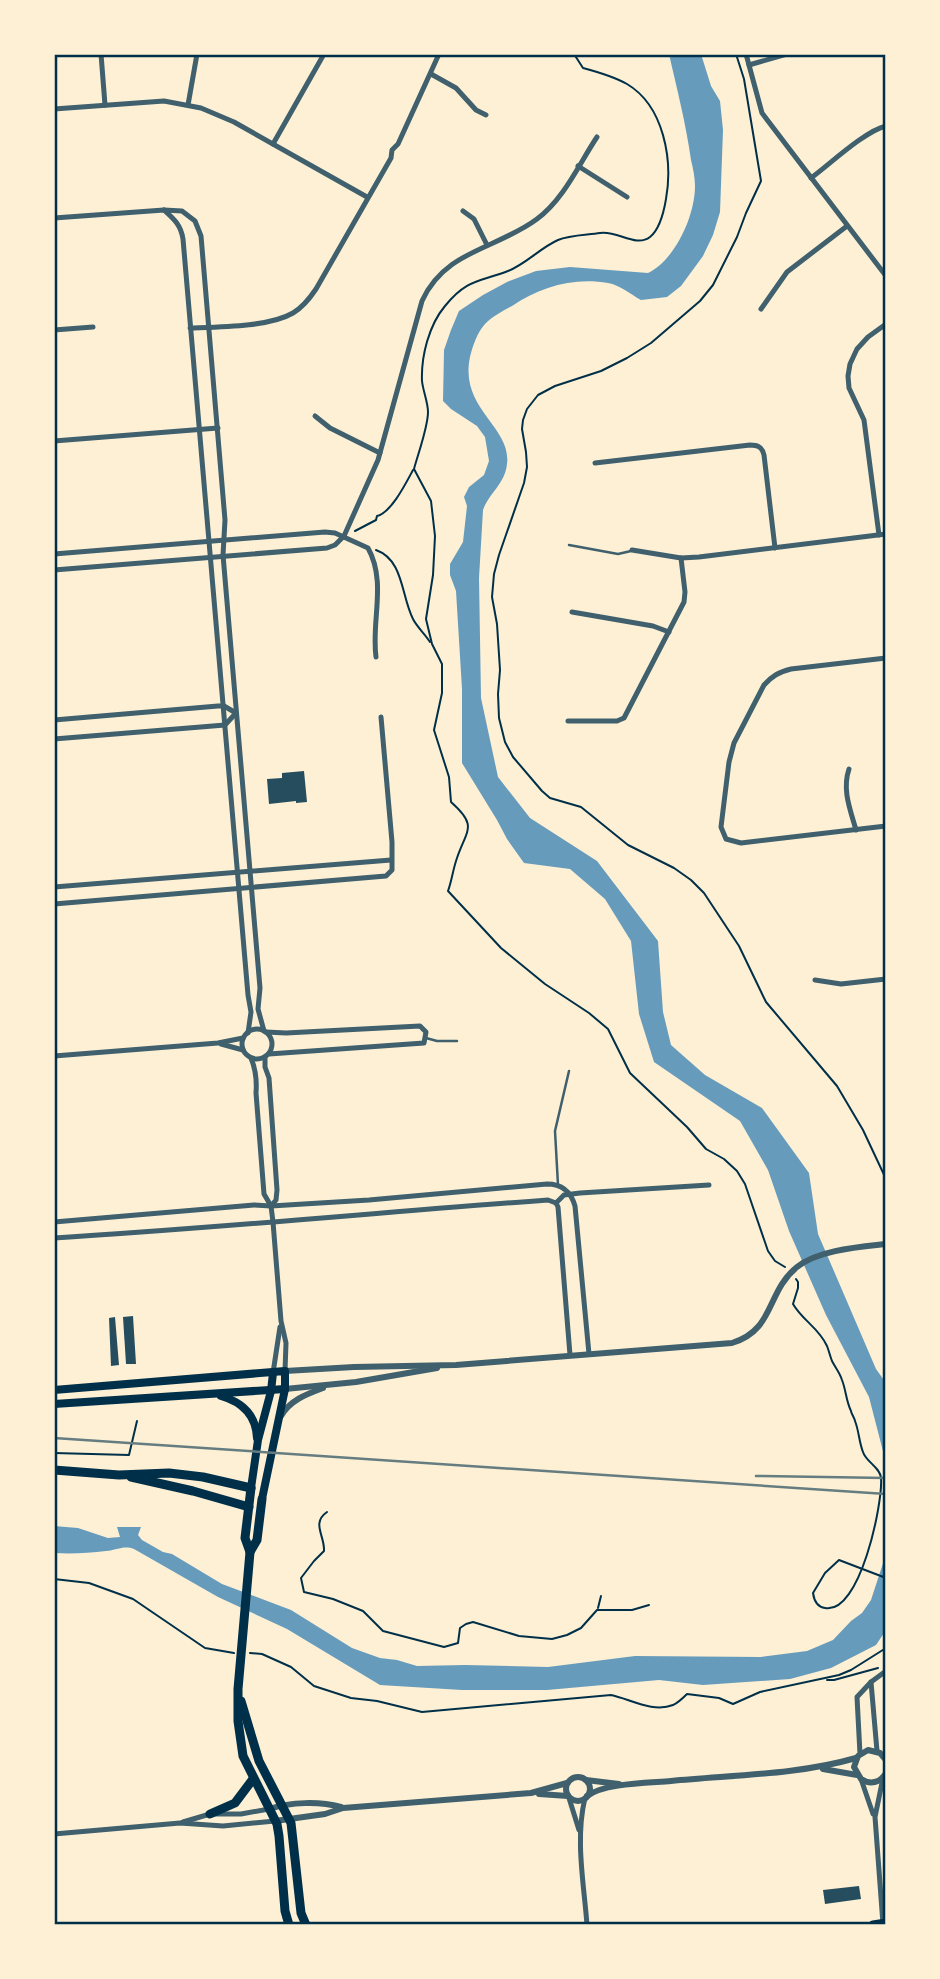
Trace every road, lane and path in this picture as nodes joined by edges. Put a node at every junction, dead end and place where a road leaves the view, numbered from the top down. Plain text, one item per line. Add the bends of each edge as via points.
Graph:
1 (101, 54) edge
2 (197, 54) edge
3 (324, 54) edge
4 (439, 54) edge
5 (574, 54) edge
6 (746, 54) edge
7 (787, 54) edge
8 (749, 65) junction
9 (431, 74) junction
10 (105, 105) junction
11 (188, 105) junction
12 (54, 110) edge
13 (486, 115) dead end
14 (886, 126) edge
15 (597, 137) dead end
16 (273, 144) junction
17 (578, 166) junction
18 (811, 178) junction
19 (367, 197) junction
20 (627, 197) dead end
21 (164, 210) junction
22 (463, 211) dead end
23 (54, 218) edge
24 (847, 226) junction
25 (487, 245) junction
26 (886, 260) edge
27 (878, 266) junction
28 (886, 276) edge
29 (761, 309) dead end
30 (886, 324) edge
31 (93, 327) dead end
32 (209, 327) junction
33 (190, 328) junction
34 (54, 330) edge
35 (316, 416) dead end
36 (218, 428) junction
37 (199, 429) junction
38 (765, 439) dead end
39 (54, 441) edge
40 (760, 447) junction
41 (380, 453) junction
42 (595, 463) dead end
43 (414, 469) junction
44 (882, 535) edge
45 (344, 536) junction
46 (224, 540) junction
47 (209, 542) junction
48 (569, 545) dead end
49 (368, 548) junction
50 (775, 548) junction
51 (632, 550) joint
52 (54, 554) edge
53 (223, 555) junction
54 (211, 557) junction
55 (681, 558) junction
56 (54, 570) edge
57 (572, 612) dead end
58 (669, 632) junction
59 (432, 644) junction
60 (376, 657) dead end
61 (886, 657) edge
62 (768, 668) dead end
63 (774, 675) junction
64 (224, 706) junction
65 (236, 713) junction
66 (381, 717) dead end
67 (54, 720) edge
68 (568, 721) dead end
69 (225, 725) junction
70 (54, 739) edge
71 (849, 769) dead end
72 (886, 826) edge
73 (856, 830) junction
74 (391, 860) junction
75 (250, 871) junction
76 (237, 873) junction
77 (54, 887) edge
78 (251, 888) junction
79 (239, 889) junction
80 (54, 904) edge
81 (886, 979) edge
82 (815, 980) dead end
83 (265, 1031) junction
84 (246, 1036) junction
85 (426, 1037) junction
86 (457, 1041) dead end
87 (218, 1043) junction
88 (243, 1050) junction
89 (54, 1056) edge
90 (267, 1056) junction
91 (251, 1058) junction
92 (569, 1070) dead end
93 (558, 1185) junction
94 (709, 1185) dead end
95 (569, 1194) junction
96 (424, 1195) junction
97 (369, 1200) junction
98 (556, 1203) junction
99 (271, 1206) junction
100 (425, 1209) junction
101 (370, 1213) junction
102 (54, 1222) edge
103 (273, 1222) junction
104 (54, 1238) edge
105 (886, 1244) edge
106 (790, 1274) junction
107 (281, 1321) junction
108 (589, 1353) junction
109 (570, 1356) junction
110 (456, 1365) junction
111 (285, 1371) junction
112 (273, 1373) junction
113 (332, 1385) junction
114 (285, 1389) junction
115 (56, 1390) edge
116 (271, 1391) junction
117 (210, 1394) junction
118 (82, 1402) junction
119 (54, 1404) edge
120 (138, 1421) dead end
121 (277, 1423) junction
122 (258, 1440) junction
123 (54, 1453) edge
124 (54, 1470) edge
125 (119, 1475) junction
126 (251, 1488) junction
127 (262, 1499) junction
128 (248, 1507) junction
129 (327, 1512) dead end
130 (250, 1552) junction
131 (886, 1578) edge
132 (54, 1579) edge
133 (601, 1596) dead end
134 (649, 1605) dead end
135 (597, 1610) junction
136 (886, 1648) edge
137 (240, 1653) dead end
138 (251, 1654) dead end
139 (884, 1669) edge
140 (825, 1678) junction
141 (871, 1682) junction
142 (238, 1689) junction
143 (881, 1752) edge
144 (858, 1756) junction
145 (886, 1760) edge
146 (814, 1768) junction
147 (885, 1775) edge
148 (859, 1777) junction
149 (253, 1779) junction
150 (586, 1780) junction
151 (566, 1783) junction
152 (624, 1785) junction
153 (531, 1793) junction
154 (569, 1797) junction
155 (586, 1797) junction
156 (283, 1805) junction
157 (343, 1808) junction
158 (270, 1809) junction
159 (210, 1814) junction
160 (874, 1817) junction
161 (290, 1819) junction
162 (275, 1821) junction
163 (180, 1823) junction
164 (54, 1834) edge
165 (580, 1837) junction
166 (886, 1853) edge
167 (877, 1854) junction
168 (881, 1924) edge
169 (289, 1925) edge
170 (306, 1925) edge
171 (587, 1925) edge

1 - 10 street
2 - 11 street
3 - 16 street
4 - 9 street
5 - 43 path via 583,68 630,86 657,120 670,180 664,211 650,237 641,241 608,231 560,239 510,270 471,282 454,295 431,328 424,358 422,381 428,413
6 - 8 street
7 - 8 street
8 - 18 street via 762,113
9 - 13 street
9 - 19 street
10 - 11 street via 164,101
10 - 12 street
11 - 16 street via 222,116
14 - 18 street
15 - 17 street
16 - 19 street
17 - 20 street
17 - 25 street via 546,211
18 - 24 street
19 - 32 street via 316,289 295,312 276,320
21 - 23 street
21 - 32 street via 182,211 199,226
21 - 33 street via 182,230
22 - 25 street via 474,219
24 - 27 street
24 - 29 street via 788,271
25 - 41 street via 442,271 426,292
26 - 27 street
27 - 28 street
30 - 44 street via 862,342 847,364 848,384 864,420
31 - 34 street
32 - 33 street
32 - 36 street
33 - 37 street
35 - 41 street
36 - 37 street
36 - 46 street
37 - 39 street
37 - 47 street
38 - 40 street
40 - 42 street
40 - 50 street
41 - 45 street
43 - 45 path via 386,512
43 - 59 path via 431,501 435,537 426,620
44 - 50 street
45 - 46 street via 325,532
45 - 49 street
45 - 53 street via 327,548
46 - 47 street
46 - 53 street
47 - 52 street
47 - 54 street
48 - 51 lane via 618,554
49 - 59 path via 382,553 393,565 413,618
49 - 60 street via 375,563 378,601
50 - 55 street
51 - 55 street
53 - 54 street
53 - 65 street
54 - 56 street
54 - 64 street
55 - 58 street via 684,597
57 - 58 street
58 - 68 street via 626,721
59 - 106 path via 442,664 434,730 450,777 452,802 465,815 468,831 448,891 501,948 608,1028 630,1073 706,1149 737,1171 771,1257
61 - 63 street
62 - 63 street
63 - 73 street via 764,685 734,743 721,827 726,839 741,843
64 - 65 street
64 - 67 street
64 - 69 street
65 - 69 street
65 - 75 street
66 - 74 street
69 - 70 street
69 - 76 street
71 - 73 street via 845,790
72 - 73 street
74 - 75 street
74 - 78 street via 392,870 386,876
75 - 76 street
75 - 78 street
76 - 77 street
76 - 79 street
78 - 79 street
78 - 83 street via 258,1009
79 - 80 street
79 - 84 street via 251,1012
81 - 82 street via 841,984
83 - 84 street via 256,1029
83 - 85 street via 420,1026
83 - 90 street via 273,1045
84 - 87 street
84 - 88 street
85 - 86 lane
85 - 90 street via 424,1043
87 - 88 street
87 - 89 street
88 - 91 street
90 - 91 street
90 - 99 street via 277,1190
91 - 99 street via 257,1077 264,1194
92 - 93 lane via 555,1130
93 - 95 street
93 - 96 street
94 - 95 street
95 - 98 street
95 - 108 street via 575,1206
96 - 97 street
96 - 100 street
97 - 99 street
97 - 101 street
98 - 100 street
98 - 109 street
99 - 102 street
99 - 103 street
100 - 101 street
101 - 103 street
103 - 104 street
103 - 107 street
105 - 106 street via 830,1253 802,1263
106 - 108 street via 755,1333 745,1339
106 - 131 path via 798,1282 796,1311 826,1344 842,1379 864,1456 881,1477 875,1526 867,1555 856,1584 834,1608 821,1607 814,1600 813,1593 825,1573 839,1560 850,1564
107 - 111 street
107 - 112 street
108 - 109 street
109 - 110 street
110 - 111 street
110 - 113 street
111 - 112 main road
111 - 114 main road
112 - 115 main road
112 - 116 main road
113 - 114 street
113 - 121 street via 290,1404
114 - 116 main road
114 - 121 main road
115 - 118 main road
116 - 117 main road
116 - 122 main road
117 - 118 main road
117 - 122 main road via 247,1409
118 - 119 main road
120 - 123 path via 129,1455
121 - 127 main road
122 - 126 main road
124 - 125 highway
125 - 126 highway via 169,1473
125 - 128 highway
126 - 127 highway
126 - 128 highway
127 - 128 highway
127 - 130 highway via 257,1540
128 - 130 highway via 245,1538
129 - 135 path via 318,1529 324,1551 301,1578 304,1592 363,1611 383,1631 444,1647 458,1643 460,1628 473,1622 519,1636 552,1639 581,1628
130 - 142 highway
132 - 137 path via 89,1583 133,1599 205,1648
133 - 135 path
134 - 135 path
136 - 140 path via 851,1670
138 - 140 path via 291,1667 314,1686 422,1712 611,1695 655,1707 673,1705 687,1694 733,1704 760,1692
139 - 140 path
139 - 141 street
141 - 143 street
141 - 144 street via 856,1701
142 - 149 highway via 243,1756
142 - 156 highway via 259,1760
143 - 144 street via 868,1750
143 - 145 street
144 - 146 street
144 - 148 street via 854,1767
146 - 148 street
146 - 152 street
147 - 148 street via 869,1783
147 - 160 street
148 - 160 street
149 - 158 highway
149 - 159 highway via 235,1803
150 - 151 street via 577,1776
150 - 152 street
150 - 155 street via 590,1786
151 - 153 street
151 - 154 street
152 - 155 street
153 - 154 street
153 - 157 street
154 - 155 street via 575,1801
154 - 165 street
155 - 165 street
156 - 157 street
156 - 158 street
156 - 161 highway
157 - 161 street
158 - 159 street
158 - 162 highway
159 - 163 street
160 - 167 street
161 - 162 street
161 - 170 highway
162 - 163 street via 223,1826
162 - 169 highway
163 - 164 street
165 - 171 street
166 - 167 lane
167 - 168 street

